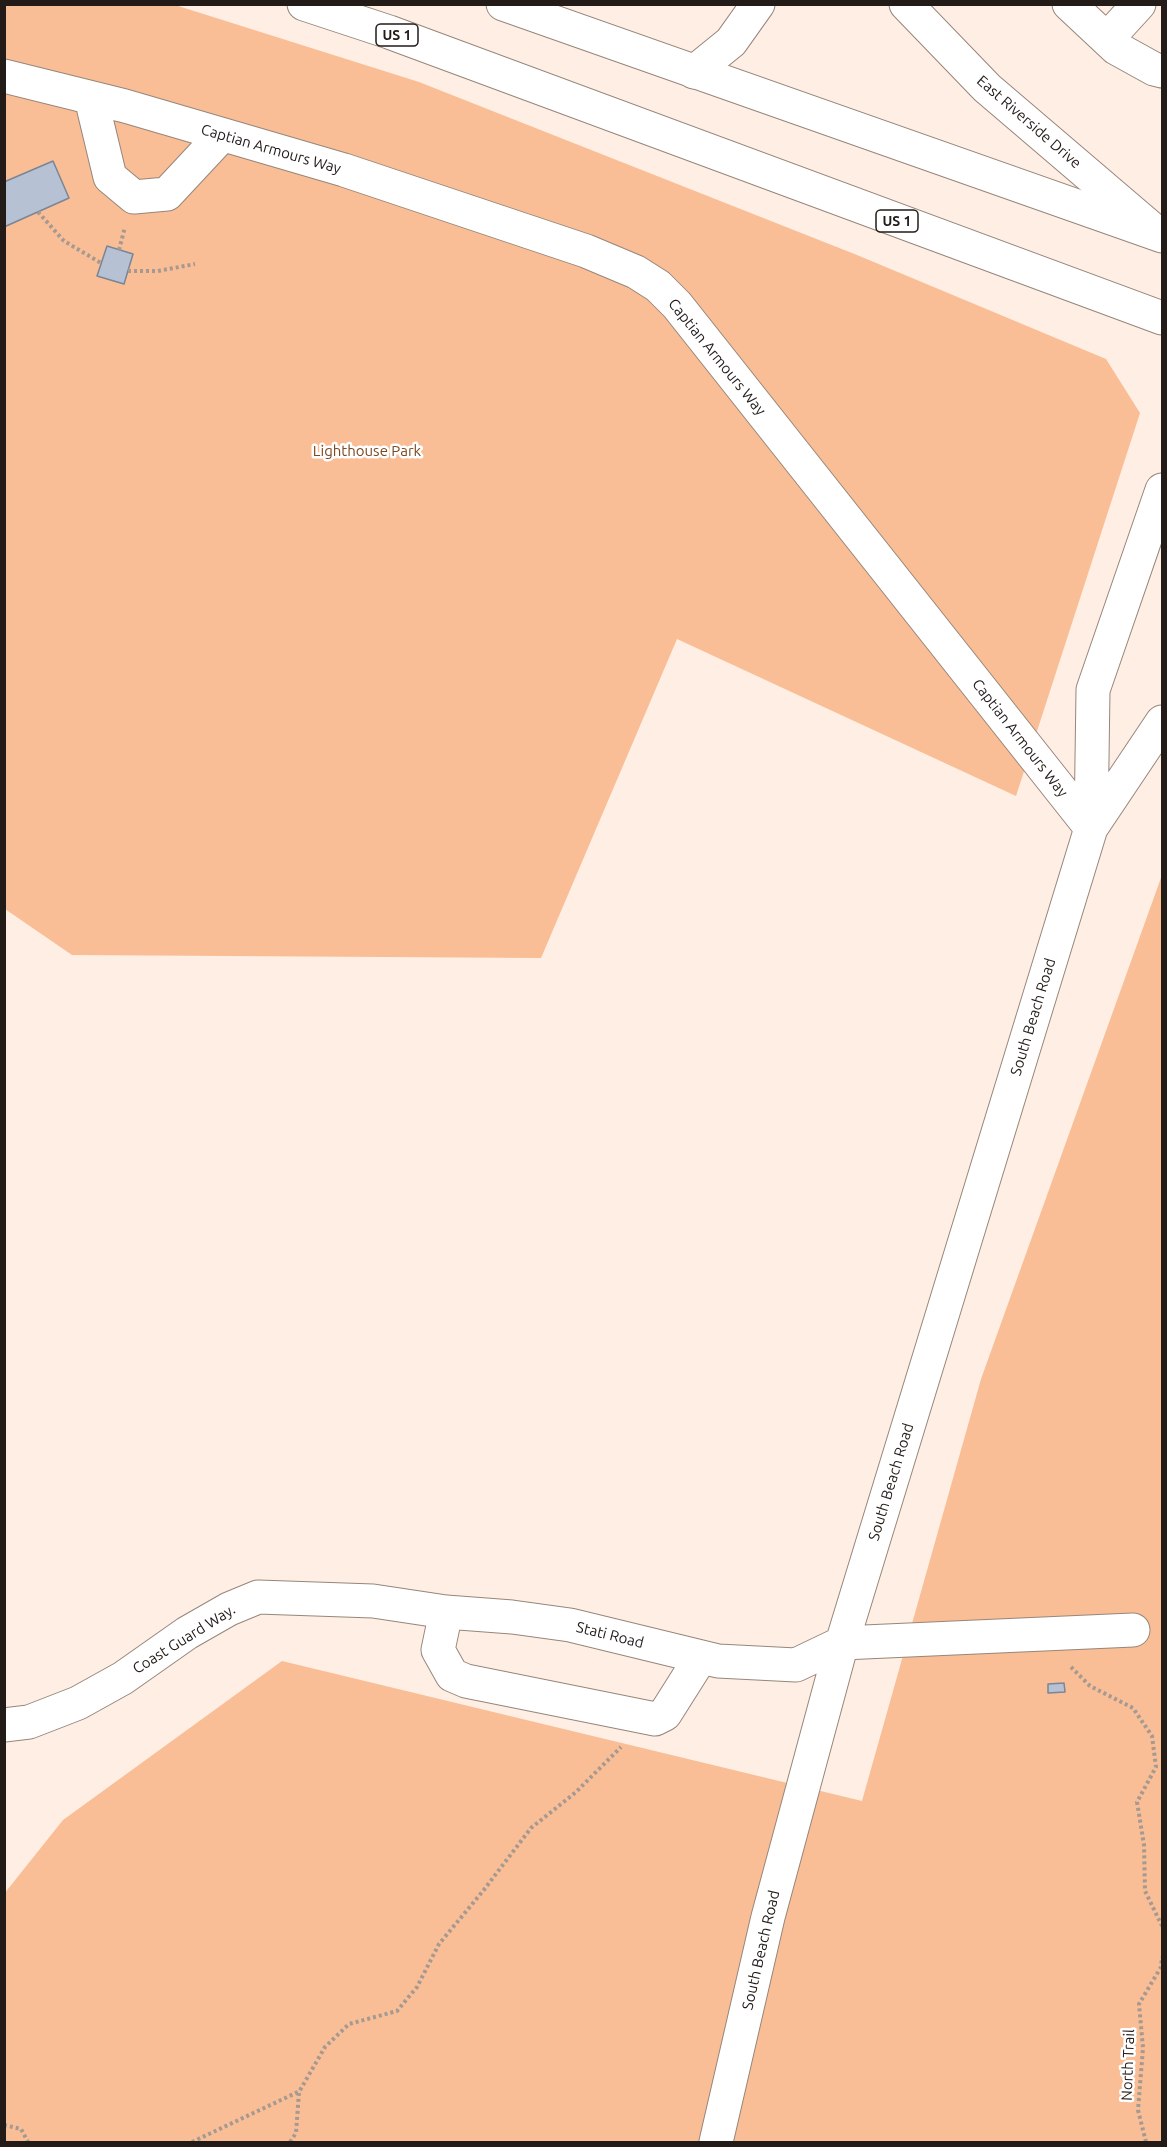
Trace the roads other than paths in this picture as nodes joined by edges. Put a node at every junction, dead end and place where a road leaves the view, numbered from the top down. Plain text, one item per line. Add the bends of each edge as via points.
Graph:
1 (304, 4) edge
2 (503, 4) edge
3 (758, 4) edge
4 (906, 4) edge
5 (1069, 4) edge
6 (1138, 4) edge
7 (1107, 39) junction
8 (1162, 71) edge
9 (694, 72) junction
10 (4, 75) edge
11 (91, 98) junction
12 (222, 135) junction
13 (1160, 235) edge
14 (1162, 318) edge
15 (1162, 490) edge
16 (1162, 722) edge
17 (1091, 828) junction
18 (373, 1601) joint
19 (446, 1612) junction
20 (1133, 1630) dead end
21 (842, 1643) junction
22 (701, 1657) junction
23 (4, 1725) edge
24 (716, 2142) edge

1 - 14 street, US 1
2 - 9 street
3 - 9 street via 731,42
4 - 13 street, East Riverside Drive via 987,88
5 - 7 street
6 - 7 street
7 - 8 street via 1116,48
9 - 13 street
10 - 11 street, Captian Armours Way
11 - 12 street, Captian Armours Way
11 - 12 street via 110,177 134,196 167,194
12 - 17 street, Captian Armours Way via 344,170 586,251 658,286
15 - 17 street, South Beach Road via 1093,690
16 - 17 street, South Beach Road
17 - 21 street, South Beach Road
18 - 19 street, Stati Road
18 - 23 street, Coast Guard Way. via 258,1597 187,1633 123,1678 78,1703 29,1722
19 - 22 street, Stati Road via 570,1625
19 - 22 street via 438,1650 452,1675 655,1719 665,1714
20 - 21 street
21 - 22 street, Stati Road via 796,1665
21 - 24 street, South Beach Road via 768,1917

